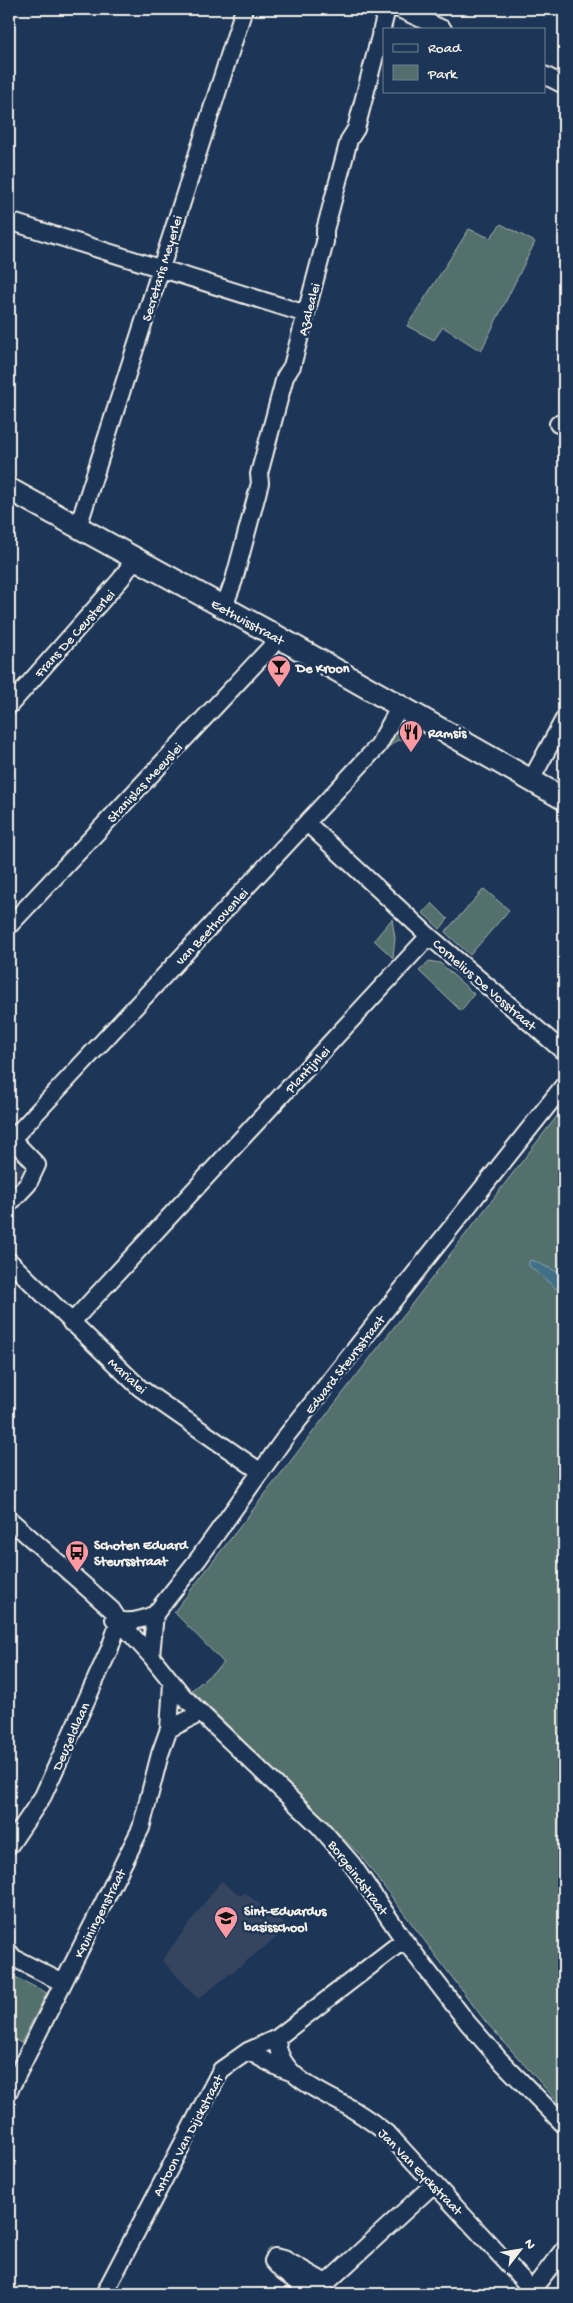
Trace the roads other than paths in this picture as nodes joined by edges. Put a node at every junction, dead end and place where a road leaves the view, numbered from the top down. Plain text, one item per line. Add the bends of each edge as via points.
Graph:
1 (244, 9) edge
2 (387, 9) edge
3 (399, 9) edge
4 (441, 28) edge
5 (546, 77) edge
6 (564, 85) edge
7 (9, 220) edge
8 (161, 268) junction
9 (306, 314) junction
10 (9, 488) edge
11 (78, 527) junction
12 (134, 558) junction
13 (224, 607) junction
14 (278, 637) junction
15 (9, 706) edge
16 (400, 706) junction
17 (564, 718) edge
18 (532, 780) junction
19 (564, 799) edge
20 (307, 823) junction
21 (9, 926) edge
22 (428, 936) junction
23 (564, 1052) edge
24 (564, 1085) edge
25 (10, 1138) edge
26 (9, 1204) edge
27 (9, 1261) edge
28 (70, 1323) junction
29 (261, 1472) junction
30 (9, 1519) edge
31 (9, 1533) edge
32 (155, 1614) junction
33 (119, 1621) junction
34 (151, 1656) junction
35 (172, 1683) junction
36 (201, 1713) junction
37 (169, 1729) junction
38 (10, 1845) dead end
39 (404, 1940) junction
40 (11, 1956) edge
41 (63, 1983) junction
42 (277, 2038) junction
43 (248, 2051) junction
44 (293, 2073) junction
45 (9, 2090) edge
46 (564, 2125) edge
47 (434, 2184) junction
48 (564, 2249) edge
49 (326, 2283) dead end
50 (530, 2292) edge
51 (104, 2294) edge

1 - 8 street, Secretaris Meyerlei
2 - 9 street, Azalealei via 356,129 349,140 327,221 325,242
3 - 4 street
5 - 6 street
7 - 8 street
8 - 9 street
8 - 11 street, Secretaris Meyerlei
9 - 13 street, Azalealei via 292,366 285,377 259,474 260,483
10 - 11 main road, Eethuisstraat
11 - 12 main road, Eethuisstraat
12 - 13 main road, Eethuisstraat
12 - 15 street, Frans De Ceusterlei via 121,580
13 - 14 main road, Eethuisstraat
14 - 16 main road, Eethuisstraat
14 - 21 street, Stanislas Meeuslei
16 - 18 main road, Eethuisstraat
16 - 20 street, van Beethovenlei via 378,746
17 - 18 street
18 - 19 main road, Eethuisstraat
20 - 22 street
20 - 25 street, van Beethovenlei
22 - 23 street, Cornelius De Vosstraat
22 - 28 street, Plantijnlei
24 - 29 street, Eduard Steursstraat
25 - 26 street via 37,1165 28,1184
27 - 28 street, Marialei
28 - 29 street, Marialei via 140,1388
29 - 32 street, Eduard Steursstraat
30 - 33 street via 112,1610
31 - 33 street via 105,1616
32 - 33 street via 140,1620
32 - 34 street
33 - 34 street, Borgeindstraat
33 - 38 street, Deuzeldlaan via 110,1648 43,1796
34 - 35 street, Borgeindstraat
35 - 36 street, Borgeindstraat
35 - 37 street, Kruiningenstraat
36 - 37 street
36 - 39 street, Borgeindstraat via 319,1826 352,1864
37 - 41 street, Kruiningenstraat via 141,1828
39 - 42 street, Antoon Van Dijckstraat
39 - 46 street, Borgeindstraat via 484,2041
40 - 41 street
41 - 45 street, Kruiningenstraat
42 - 43 street, Antoon Van Dijckstraat
42 - 44 street, Jan Van Eyckstraat via 278,2052
43 - 44 street, Jan Van Eyckstraat
43 - 51 street, Antoon Van Dijckstraat via 221,2070
44 - 47 street, Jan Van Eyckstraat via 309,2086 377,2125
47 - 49 street
47 - 50 street, Jan Van Eyckstraat
48 - 50 street

